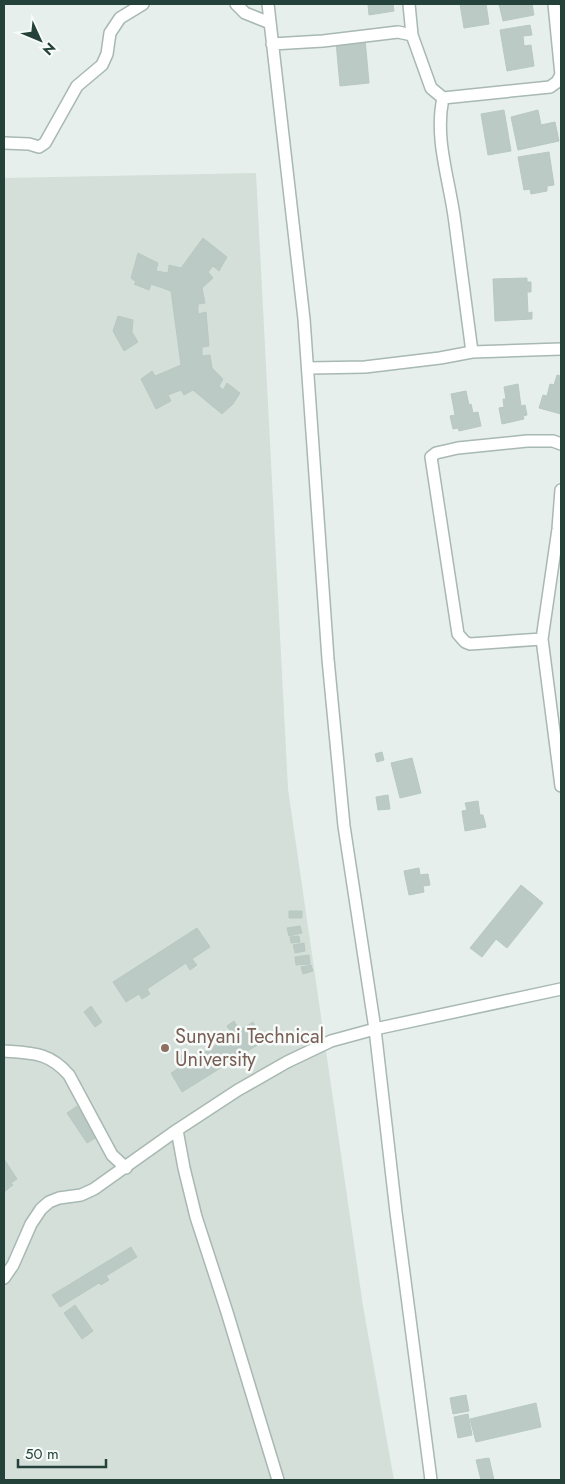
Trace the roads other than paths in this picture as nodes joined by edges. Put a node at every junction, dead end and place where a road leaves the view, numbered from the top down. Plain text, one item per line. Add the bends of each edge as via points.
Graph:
1 (143, 4) edge
2 (236, 4) edge
3 (268, 4) edge
4 (409, 4) edge
5 (554, 4) edge
6 (270, 23) junction
7 (412, 35) junction
8 (272, 44) junction
9 (443, 98) junction
10 (4, 143) edge
11 (561, 349) edge
12 (472, 352) junction
13 (309, 368) junction
14 (561, 444) edge
15 (561, 490) edge
16 (542, 638) junction
17 (561, 786) edge
18 (561, 989) edge
19 (375, 1029) junction
20 (4, 1051) edge
21 (177, 1130) junction
22 (126, 1168) junction
23 (4, 1278) edge
24 (278, 1480) edge
25 (431, 1480) edge

1 - 10 street via 120,18 110,33 102,65 77,86 44,143 38,147
2 - 6 street via 245,13
3 - 6 street
4 - 7 street
5 - 9 street via 561,75 557,82 550,87
6 - 8 street
7 - 8 street via 398,32
7 - 9 street via 431,88
8 - 13 street
9 - 12 street via 440,114 442,155 455,222
11 - 12 street
12 - 13 street via 365,366
13 - 19 street via 328,659 342,806
14 - 16 street via 527,441 458,448 431,457 458,634 470,644
15 - 16 street
16 - 17 street
18 - 19 street
19 - 21 street via 331,1041 287,1062
19 - 25 street
20 - 22 street via 35,1053 62,1066 112,1155
21 - 22 street
21 - 24 street via 196,1217
22 - 23 street via 94,1189 81,1195 58,1198 41,1209

